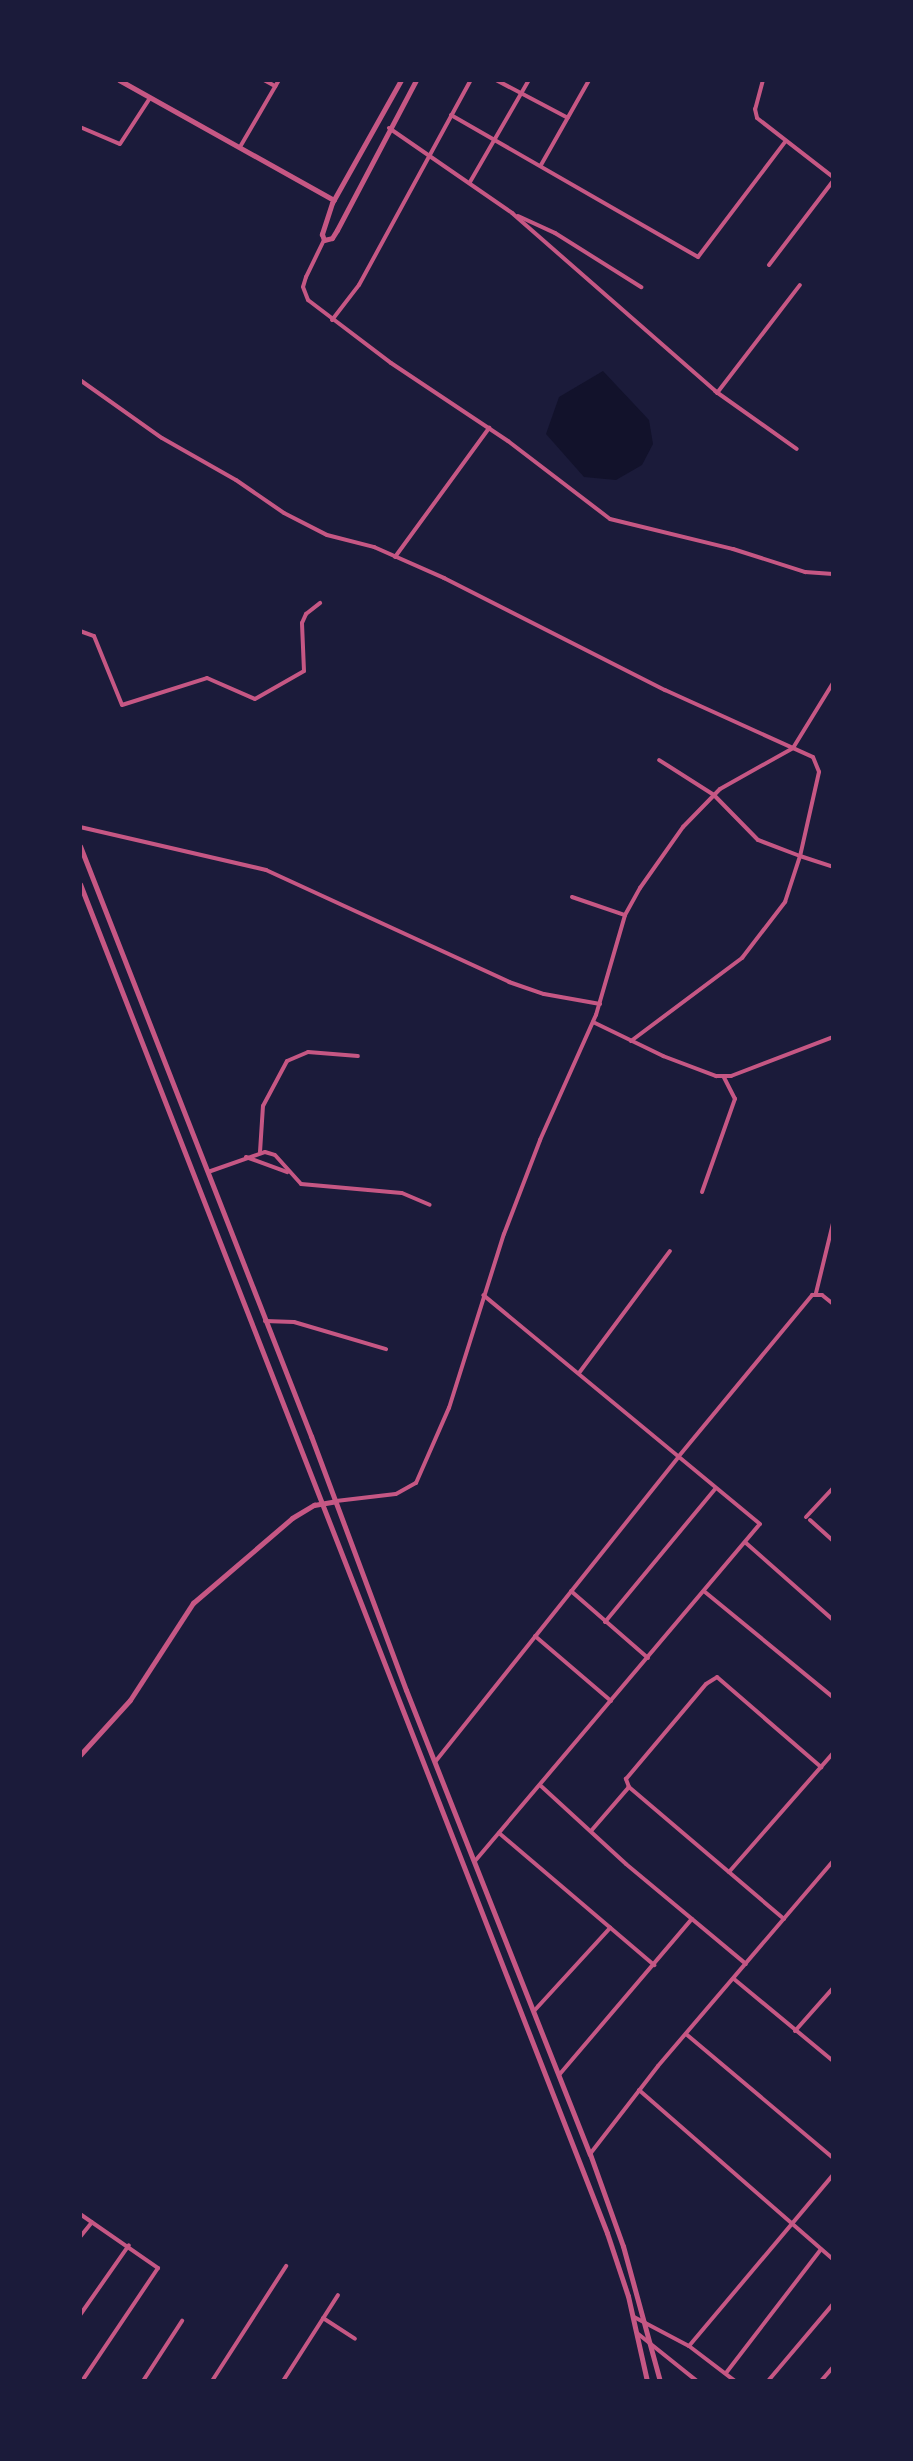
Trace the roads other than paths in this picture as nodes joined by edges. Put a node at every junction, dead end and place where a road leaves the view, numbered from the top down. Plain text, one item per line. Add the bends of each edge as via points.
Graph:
1 (119, 80) edge
2 (264, 80) edge
3 (279, 80) edge
4 (401, 80) edge
5 (416, 80) edge
6 (471, 80) edge
7 (496, 80) edge
8 (529, 80) edge
9 (589, 80) edge
10 (763, 80) edge
11 (275, 86) junction
12 (521, 94) junction
13 (150, 98) junction
14 (386, 107) junction
15 (397, 114) junction
16 (451, 115) junction
17 (568, 118) junction
18 (80, 127) edge
19 (389, 128) junction
20 (497, 139) junction
21 (785, 142) junction
22 (240, 148) junction
23 (430, 155) junction
24 (541, 165) junction
25 (833, 179) edge
26 (470, 182) junction
27 (334, 200) junction
28 (512, 213) junction
29 (324, 240) junction
30 (769, 265) dead end
31 (800, 285) dead end
32 (641, 287) dead end
33 (332, 320) junction
34 (80, 380) edge
35 (717, 393) junction
36 (489, 428) junction
37 (797, 449) dead end
38 (395, 557) junction
39 (833, 574) edge
40 (320, 603) dead end
41 (80, 631) edge
42 (833, 683) edge
43 (793, 748) junction
44 (659, 760) dead end
45 (714, 795) junction
46 (80, 827) edge
47 (80, 846) edge
48 (800, 856) junction
49 (833, 867) edge
50 (80, 884) edge
51 (572, 897) dead end
52 (625, 915) junction
53 (600, 1004) junction
54 (593, 1022) junction
55 (833, 1037) edge
56 (631, 1041) junction
57 (358, 1056) dead end
58 (724, 1077) junction
59 (260, 1152) junction
60 (244, 1157) junction
61 (206, 1172) junction
62 (292, 1175) junction
63 (702, 1192) dead end
64 (430, 1205) dead end
65 (833, 1223) edge
66 (670, 1251) dead end
67 (816, 1293) junction
68 (483, 1295) junction
69 (833, 1304) edge
70 (265, 1321) junction
71 (386, 1349) dead end
72 (579, 1373) junction
73 (679, 1456) junction
74 (833, 1488) edge
75 (715, 1489) junction
76 (336, 1501) junction
77 (322, 1503) junction
78 (833, 1541) edge
79 (746, 1543) junction
80 (571, 1591) junction
81 (704, 1591) junction
82 (833, 1620) edge
83 (605, 1622) junction
84 (535, 1636) junction
85 (648, 1658) junction
86 (833, 1697) edge
87 (611, 1701) junction
88 (833, 1753) edge
89 (80, 1755) edge
90 (435, 1762) junction
91 (821, 1767) junction
92 (541, 1786) junction
93 (629, 1787) junction
94 (590, 1831) junction
95 (499, 1833) junction
96 (475, 1861) junction
97 (833, 1861) edge
98 (729, 1873) junction
99 (692, 1919) junction
100 (784, 1919) junction
101 (610, 1928) junction
102 (746, 1964) junction
103 (654, 1965) junction
104 (734, 1979) junction
105 (833, 1988) edge
106 (534, 2011) junction
107 (795, 2031) junction
108 (686, 2034) junction
109 (833, 2061) edge
110 (559, 2075) junction
111 (639, 2090) junction
112 (590, 2154) junction
113 (833, 2158) edge
114 (833, 2175) edge
115 (80, 2214) edge
116 (92, 2222) junction
117 (792, 2226) junction
118 (80, 2237) edge
119 (129, 2245) junction
120 (821, 2249) junction
121 (833, 2259) edge
122 (286, 2266) dead end
123 (338, 2295) dead end
124 (833, 2304) edge
125 (80, 2315) edge
126 (634, 2317) junction
127 (323, 2318) junction
128 (182, 2321) dead end
129 (645, 2323) junction
130 (637, 2333) junction
131 (355, 2339) dead end
132 (650, 2342) junction
133 (689, 2346) junction
134 (833, 2367) edge
135 (726, 2373) junction
136 (82, 2381) edge
137 (143, 2381) edge
138 (212, 2381) edge
139 (283, 2381) edge
140 (647, 2381) edge
141 (660, 2381) edge
142 (697, 2381) edge
143 (735, 2381) edge
144 (768, 2381) edge
145 (821, 2381) edge

1 - 13 street
2 - 11 street
3 - 11 street
4 - 14 street
5 - 15 street
6 - 16 street
7 - 12 street
8 - 12 street
9 - 17 street
10 - 21 street via 755,113
11 - 22 street
12 - 17 street
12 - 20 street
13 - 18 street via 120,144
13 - 22 street
14 - 15 street
14 - 27 street
15 - 19 street
16 - 20 street
16 - 23 street
17 - 24 street
19 - 23 street
19 - 29 street via 337,230
20 - 24 street
20 - 26 street
21 - 24 street via 698,257
21 - 25 street
22 - 27 street
23 - 26 street
23 - 33 street via 359,285
25 - 30 street
26 - 28 street
27 - 29 street
28 - 32 street via 555,233
28 - 35 street
29 - 33 street via 303,287 308,300
31 - 35 street
33 - 36 street
34 - 38 street via 284,513 327,535
35 - 37 street
36 - 38 street
36 - 39 street via 610,519 805,572
38 - 43 street
40 - 41 street via 302,623 304,671 255,699 207,678 122,705 94,636
42 - 43 street
43 - 45 street
43 - 48 street via 813,757 819,768
44 - 45 street
45 - 48 street via 758,840
45 - 52 street via 671,841
46 - 53 street via 258,868 509,982
47 - 61 street
48 - 49 street
48 - 56 street via 785,902 742,958
50 - 77 street
51 - 52 street
52 - 53 street
53 - 54 street
54 - 56 street
54 - 68 street via 540,1140
55 - 58 street
56 - 58 street
57 - 59 street via 314,1052 287,1061 263,1106
58 - 63 street via 735,1099
59 - 60 street
59 - 62 street via 275,1155
60 - 61 street
60 - 62 street
61 - 70 street
62 - 64 street via 310,1186 402,1193
65 - 67 street
66 - 72 street
67 - 69 street
67 - 73 street
68 - 72 street
68 - 76 street via 449,1408 416,1483 396,1494
70 - 71 street via 294,1322
70 - 76 street
72 - 73 street
73 - 75 street
73 - 80 street
74 - 78 street via 808,1519
75 - 79 street via 759,1522
75 - 83 street
76 - 77 street
76 - 90 street
77 - 89 street via 292,1518 193,1603 130,1700
77 - 126 street via 598,2211
79 - 81 street
79 - 82 street
80 - 83 street
80 - 84 street
81 - 85 street
81 - 86 street
83 - 85 street
84 - 87 street
84 - 90 street
85 - 87 street
87 - 92 street
88 - 91 street
90 - 96 street
91 - 93 street via 717,1677 628,1776
91 - 98 street
92 - 94 street
92 - 95 street
93 - 94 street
93 - 98 street
94 - 99 street
95 - 96 street
95 - 101 street
96 - 106 street
97 - 100 street
98 - 100 street
99 - 102 street
99 - 103 street
100 - 102 street
101 - 103 street
101 - 106 street
102 - 104 street
103 - 110 street
104 - 107 street
104 - 108 street
105 - 107 street
106 - 110 street
107 - 109 street
108 - 111 street
108 - 113 street
110 - 112 street
111 - 112 street
111 - 117 street
112 - 129 street
114 - 117 street
115 - 116 street
116 - 118 street
116 - 119 street
117 - 120 street
117 - 133 street
119 - 125 street
119 - 136 street via 158,2269
120 - 121 street
120 - 135 street
122 - 138 street
123 - 127 street
124 - 144 street
126 - 129 street
126 - 130 street
127 - 131 street
127 - 139 street
128 - 137 street
129 - 132 street
129 - 133 street
130 - 132 street
130 - 140 street
132 - 141 street
132 - 142 street
133 - 135 street
134 - 145 street
135 - 143 street

